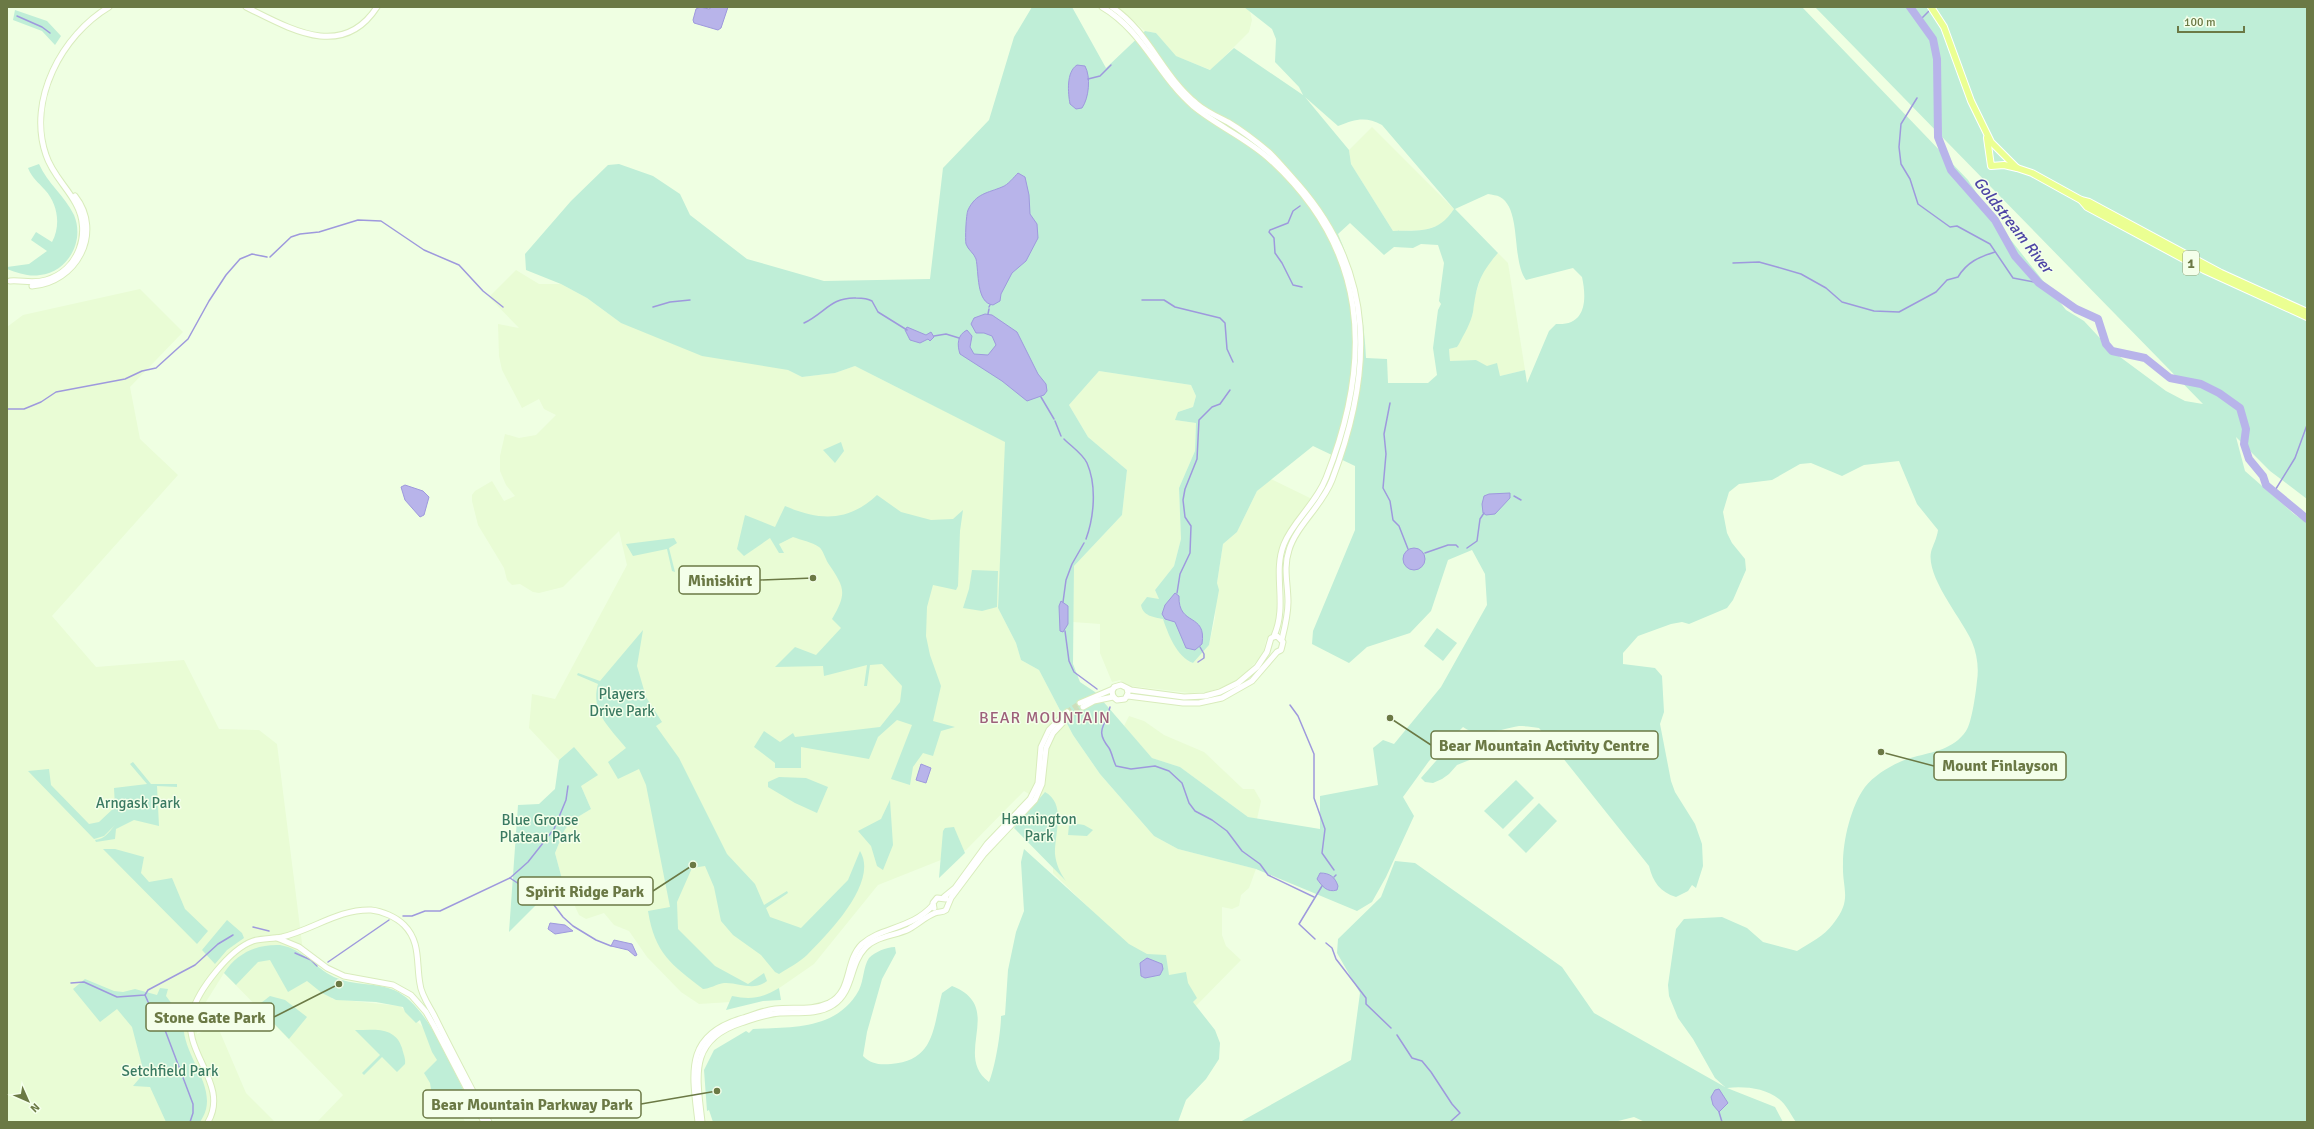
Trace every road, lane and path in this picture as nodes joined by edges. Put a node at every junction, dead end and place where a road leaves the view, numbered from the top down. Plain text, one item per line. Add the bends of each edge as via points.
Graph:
1 (109, 7) edge
2 (246, 7) edge
3 (377, 7) edge
4 (1102, 7) edge
5 (1112, 7) edge
6 (1931, 7) edge
7 (1986, 134) junction
8 (2017, 168) junction
9 (2081, 200) junction
10 (8, 280) edge
11 (2307, 312) edge
12 (2307, 317) edge
13 (1274, 636) junction
14 (1282, 640) junction
15 (1269, 648) junction
16 (1277, 652) junction
17 (1113, 689) junction
18 (1127, 689) junction
19 (1128, 696) junction
20 (1113, 697) junction
21 (944, 897) junction
22 (949, 903) junction
23 (933, 905) junction
24 (938, 912) junction
25 (276, 938) junction
26 (208, 1122) edge
27 (484, 1122) edge
28 (489, 1122) edge
29 (698, 1122) edge
30 (702, 1122) edge

1 - 10 street via 87,23 68,43 54,69 44,100 41,123 43,146 50,165 76,202 82,219 82,236 77,255 64,271 46,280
2 - 3 street via 297,31 322,37 341,35 357,27
4 - 13 street via 1135,33 1168,80 1187,100 1259,151 1299,191 1330,235 1348,287 1356,329 1357,352 1349,407 1321,490 1284,544 1279,564 1281,611
5 - 14 street via 1144,36 1168,73 1189,97 1208,112 1253,139 1278,160 1329,224 1344,255 1354,285 1362,337 1357,400 1328,488 1290,547 1286,568 1288,612
6 - 7 highway, 1 via 1944,28
7 - 8 highway, 1
7 - 8 highway via 1991,166
8 - 9 highway, 1 via 2032,173
9 - 11 highway, 1 via 2221,273
9 - 12 highway, 1 via 2087,207 2197,267
13 - 14 street
13 - 15 street via 1269,641
14 - 16 street via 1283,648
15 - 16 street
15 - 18 street via 1264,659 1247,677 1230,688 1205,696 1184,697
16 - 19 street via 1252,681 1222,698 1183,704
17 - 18 street via 1119,685
17 - 20 street
17 - 20 street via 1081,705
18 - 19 street
19 - 20 street via 1120,701
21 - 22 street
21 - 22 street via 955,888 987,844 1030,799 1038,783 1040,747 1049,730 1068,714 1052,732 1046,748 1042,784 1034,800 984,854
21 - 23 street via 937,898
22 - 24 street via 946,910
23 - 24 street
23 - 29 street via 925,914 906,925 863,943 853,956 841,992 831,1002 818,1007 762,1012 724,1024 710,1033 698,1049 693,1065
24 - 30 street via 908,929 880,938 866,946 857,958 844,995 832,1005 819,1011 763,1016 727,1028 714,1037 702,1052 698,1065
25 - 26 street via 253,941 230,955 197,1001 192,1014 193,1041 212,1084 215,1098 213,1113
25 - 27 street via 299,946 327,968 344,976 393,985 411,995 426,1012
25 - 28 street via 352,910 373,910 404,925 415,942 419,956 420,986

